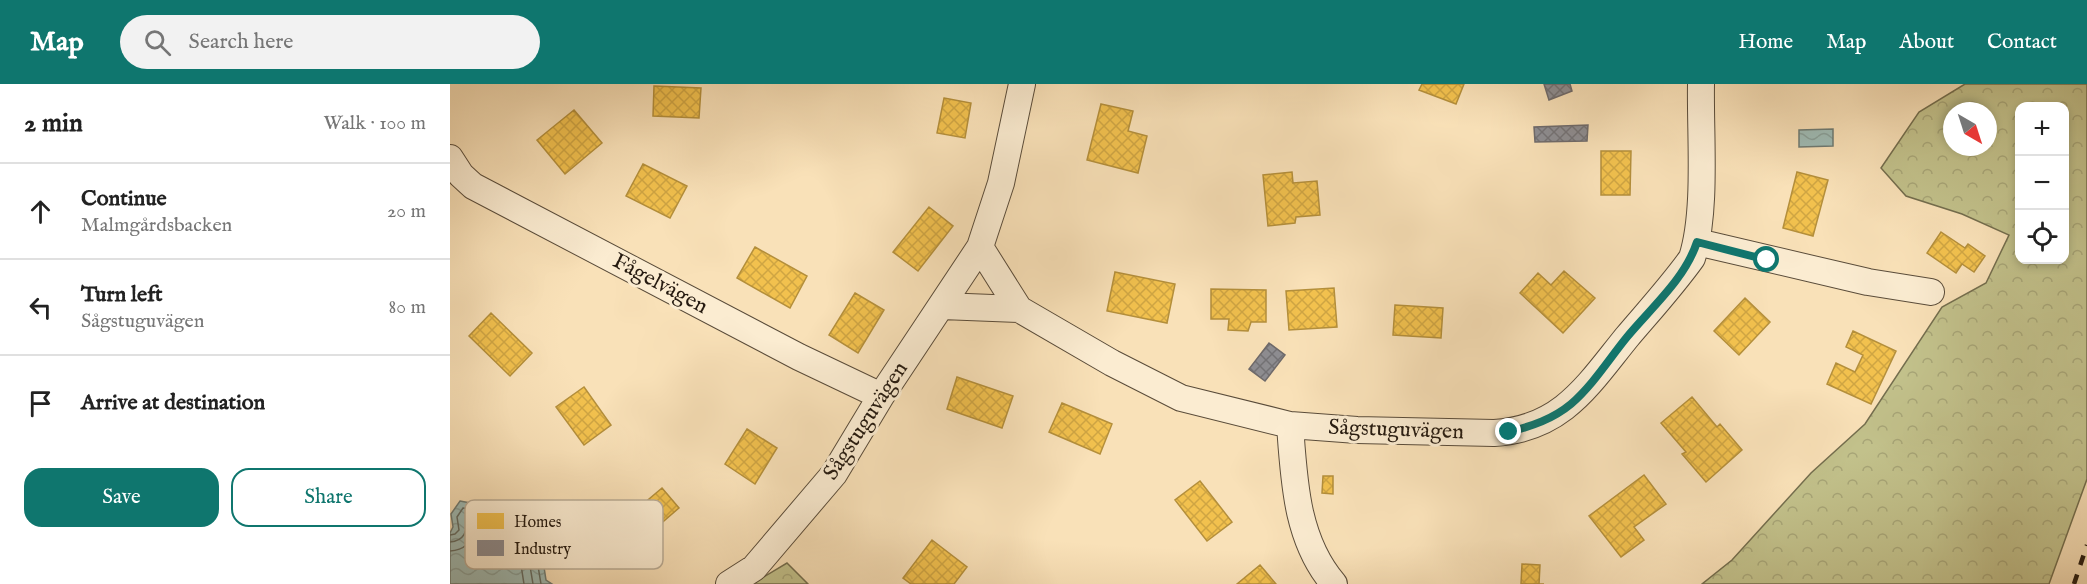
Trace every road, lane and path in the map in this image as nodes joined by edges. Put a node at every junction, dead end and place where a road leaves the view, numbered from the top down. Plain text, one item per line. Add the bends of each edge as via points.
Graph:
1 (1022, 84) edge
2 (1701, 84) edge
3 (450, 158) edge
4 (1697, 242) junction
5 (980, 247) junction
6 (1931, 292) dead end
7 (942, 306) junction
8 (1019, 309) junction
9 (881, 396) junction
10 (1290, 425) junction
11 (729, 584) edge
12 (1334, 584) edge

1 - 5 street via 1001,183
2 - 4 street, Sågstuguvägen
3 - 9 street, Fågelvägen via 473,186
4 - 6 street via 1868,282
4 - 10 street, Sågstuguvägen via 1692,258 1673,284 1591,383 1553,417 1494,434
5 - 7 street
5 - 8 street, Sågstuguvägen
7 - 8 street, Sågstuguvägen
7 - 9 street, Sågstuguvägen
8 - 10 street, Sågstuguvägen via 1181,398
9 - 11 street, Sågstuguvägen via 834,474 754,568
10 - 12 street via 1296,501 1304,530

